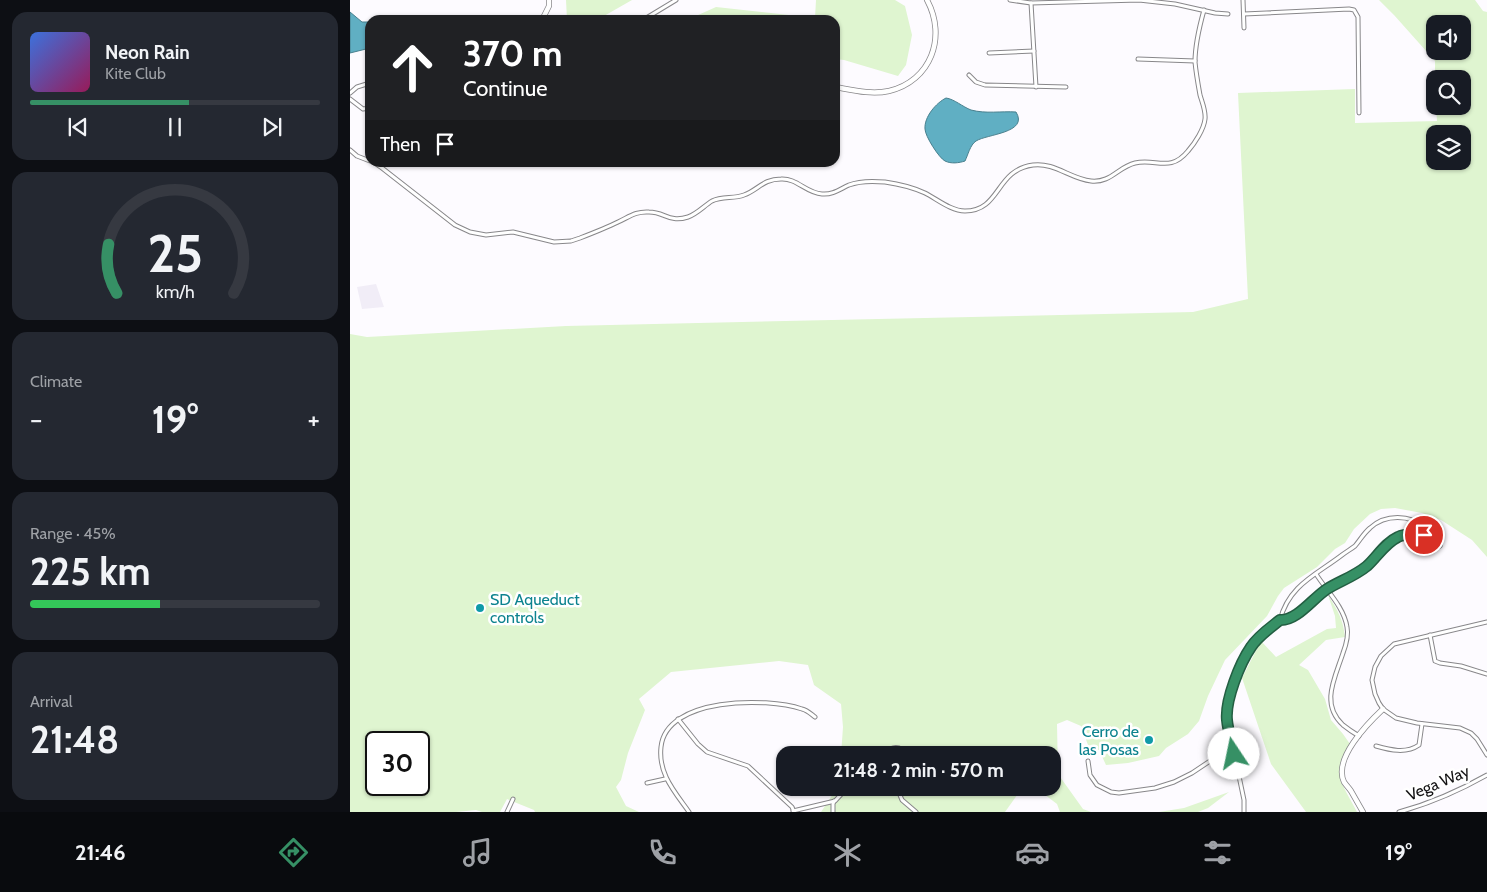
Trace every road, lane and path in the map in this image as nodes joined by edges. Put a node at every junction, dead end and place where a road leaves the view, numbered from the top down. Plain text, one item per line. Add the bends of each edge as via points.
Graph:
1 (549, 0) edge
2 (676, 0) edge
3 (927, 0) edge
4 (1010, 0) edge
5 (1243, 0) edge
6 (1031, 3) junction
7 (1204, 10) junction
8 (1228, 14) dead end
9 (1244, 14) junction
10 (544, 15) edge
11 (651, 15) edge
12 (1244, 28) dead end
13 (1034, 51) junction
14 (989, 53) dead end
15 (1138, 59) dead end
16 (1195, 61) junction
17 (969, 75) dead end
18 (365, 85) edge
19 (1066, 87) dead end
20 (840, 88) edge
21 (1036, 88) junction
22 (350, 93) edge
23 (350, 99) edge
24 (365, 109) edge
25 (1359, 113) dead end
26 (350, 150) edge
27 (365, 159) edge
28 (380, 167) edge
29 (1434, 538) junction
30 (1440, 546) dead end
31 (1316, 574) junction
32 (1327, 589) junction
33 (1280, 620) junction
34 (1487, 622) edge
35 (1430, 635) junction
36 (1487, 674) edge
37 (1383, 709) junction
38 (815, 717) dead end
39 (678, 719) junction
40 (1422, 724) junction
41 (1359, 736) junction
42 (1376, 746) dead end
43 (1234, 754) junction
44 (1487, 755) edge
45 (1088, 761) dead end
46 (1487, 775) edge
47 (666, 779) junction
48 (647, 783) dead end
49 (839, 796) edge
50 (901, 796) edge
51 (513, 799) dead end
52 (834, 801) junction
53 (794, 811) edge
54 (507, 812) edge
55 (689, 812) edge
56 (833, 812) edge
57 (916, 812) edge
58 (1244, 812) edge
59 (1362, 812) edge
60 (1399, 812) edge

1 - 10 street
2 - 11 street
3 - 20 street via 933,10 936,42 920,73 910,82 887,91
4 - 6 street
5 - 9 street
6 - 7 street via 1139,0
6 - 13 street
7 - 8 street
7 - 16 street
9 - 12 street
9 - 25 street via 1354,10 1358,18
13 - 14 street
13 - 21 street
15 - 16 street
16 - 28 street via 1205,119 1203,128 1179,159 1164,164 1138,162 1110,178 1097,181 1083,180 1047,166 1025,166 1003,182 988,204 967,211 952,208 906,186 883,182 859,182 823,194 812,192 796,182 779,179 770,180 744,195 712,201 691,216 679,219 649,212 636,213 580,238 554,242 513,232 486,235 470,232 455,225
17 - 21 street via 985,85
18 - 22 street
19 - 21 street
23 - 24 street
26 - 27 street
29 - 30 street
29 - 31 street via 1417,522 1388,518 1371,527 1354,546
29 - 32 street via 1412,534 1399,536 1360,571
31 - 32 street
31 - 33 street via 1301,583 1291,595
32 - 33 street via 1294,617
32 - 41 street via 1341,611 1348,634 1330,700 1343,725
33 - 43 street via 1252,646 1231,692 1227,720
34 - 35 street
35 - 36 street via 1434,661
35 - 37 street via 1394,644 1381,656 1372,680
37 - 40 street via 1396,718
37 - 41 street
38 - 39 street via 804,709 786,705 747,703 691,712
39 - 47 street via 665,732 661,747 661,764
39 - 53 street via 707,752 748,766
40 - 42 street via 1416,748 1392,751
40 - 44 street via 1460,728 1471,733
41 - 59 street via 1341,767 1343,781
43 - 45 street via 1213,758 1172,783 1120,793 1097,785 1090,775
43 - 58 street
46 - 60 street, Vega Way via 1437,800
47 - 48 street
47 - 55 street
49 - 52 street
50 - 57 street
51 - 54 street
52 - 53 street
52 - 56 street

